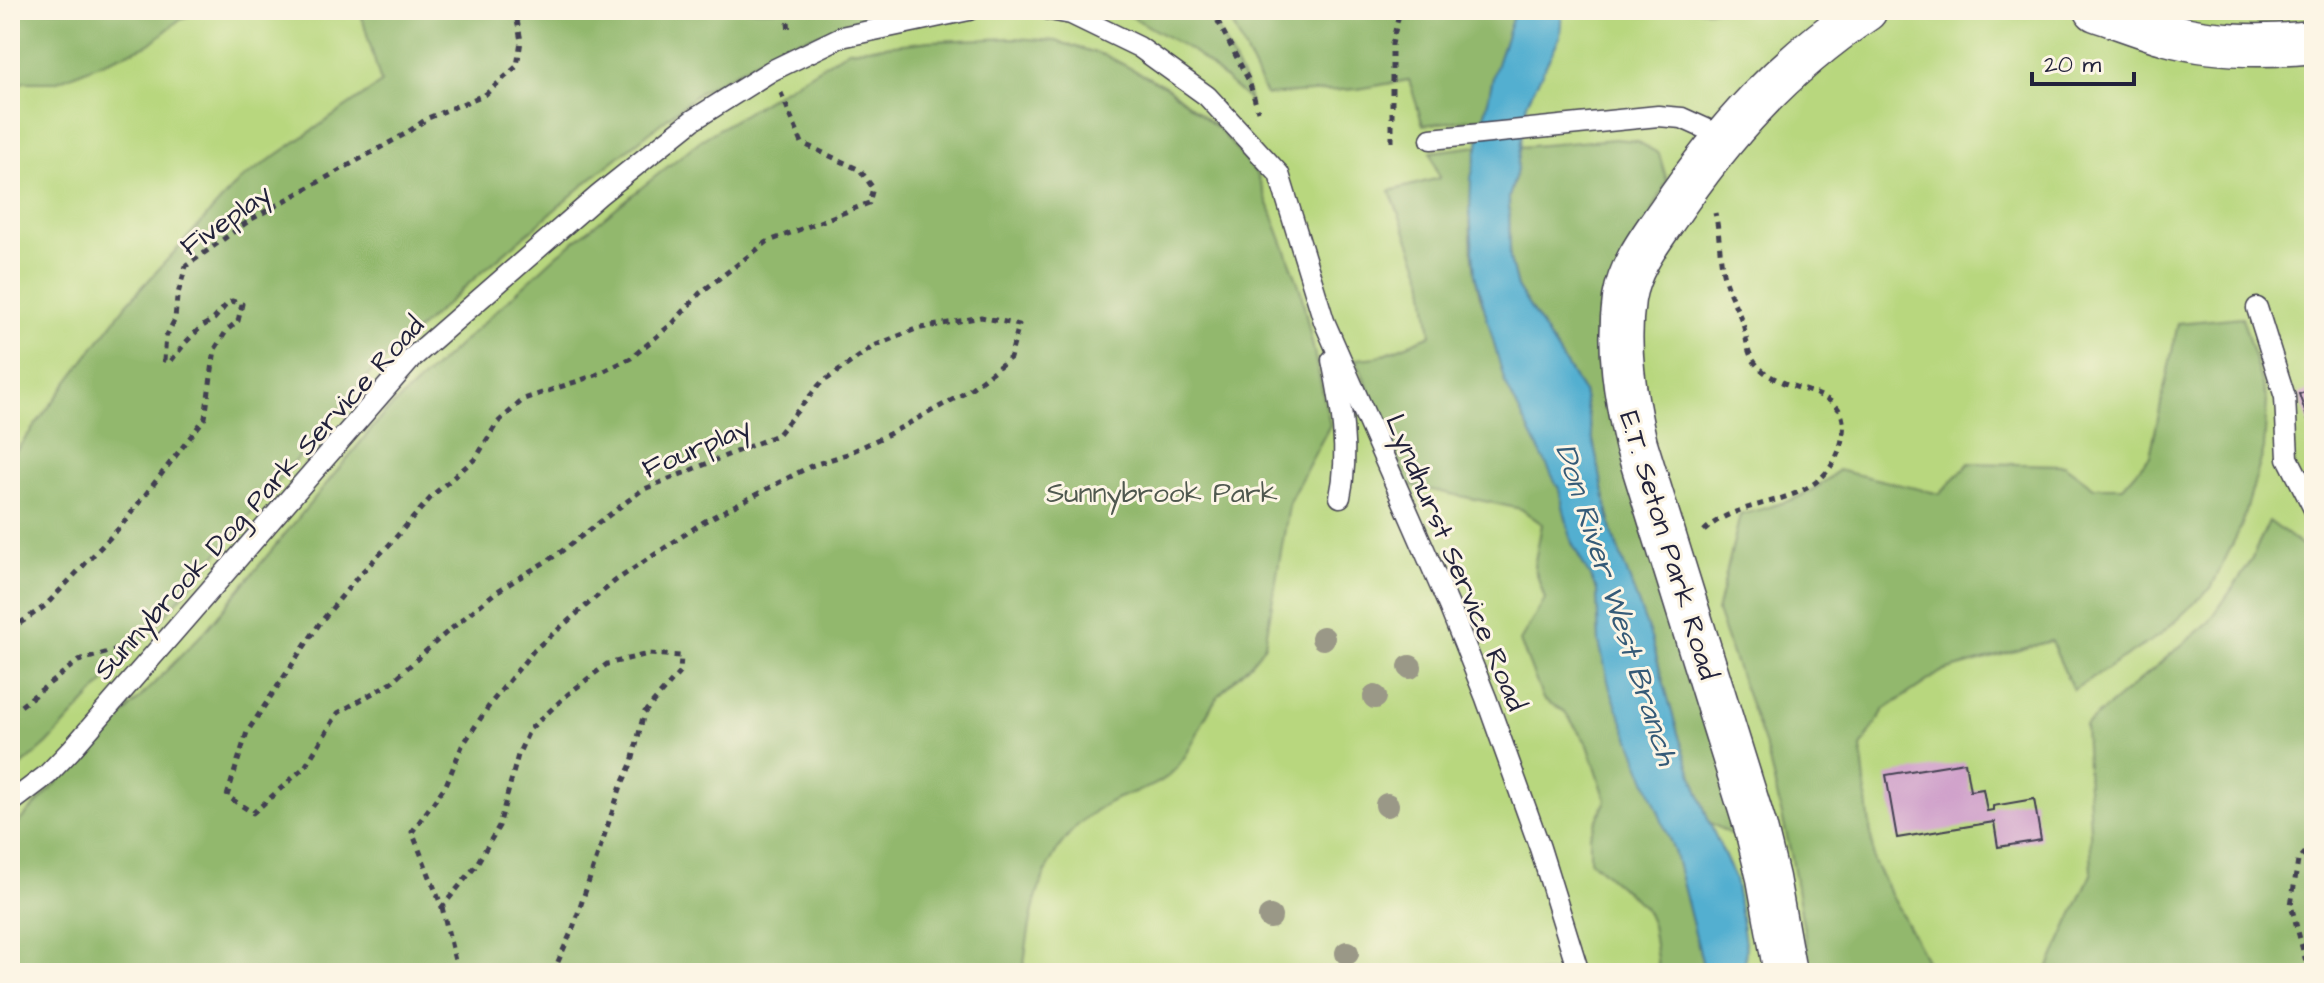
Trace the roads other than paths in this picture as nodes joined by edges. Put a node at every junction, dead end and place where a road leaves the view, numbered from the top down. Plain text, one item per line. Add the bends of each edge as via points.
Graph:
1 (969, 10) edge
2 (1050, 10) edge
3 (1866, 10) edge
4 (2096, 10) edge
5 (2314, 42) edge
6 (1724, 137) junction
7 (1431, 139) dead end
8 (2257, 308) dead end
9 (1324, 321) junction
10 (1340, 497) dead end
11 (2314, 509) edge
12 (10, 803) edge
13 (1579, 973) edge
14 (1785, 973) edge

1 - 12 lane, Sunnybrook Dog Park Service Road via 841,37 771,71 693,120 610,185 412,358 47,775
2 - 9 lane, Lyndhurst Service Road via 1071,14 1162,63 1207,96 1279,174
3 - 6 street, E.T. Seton Park Road via 1778,79
4 - 5 street via 2169,35 2214,43
6 - 7 lane via 1682,118 1658,116
6 - 14 street, E.T. Seton Park Road via 1635,267 1624,298 1622,368 1636,444 1756,829
8 - 11 lane via 2285,397 2288,458
9 - 10 lane via 1342,412
9 - 13 lane, Lyndhurst Service Road via 1486,698

